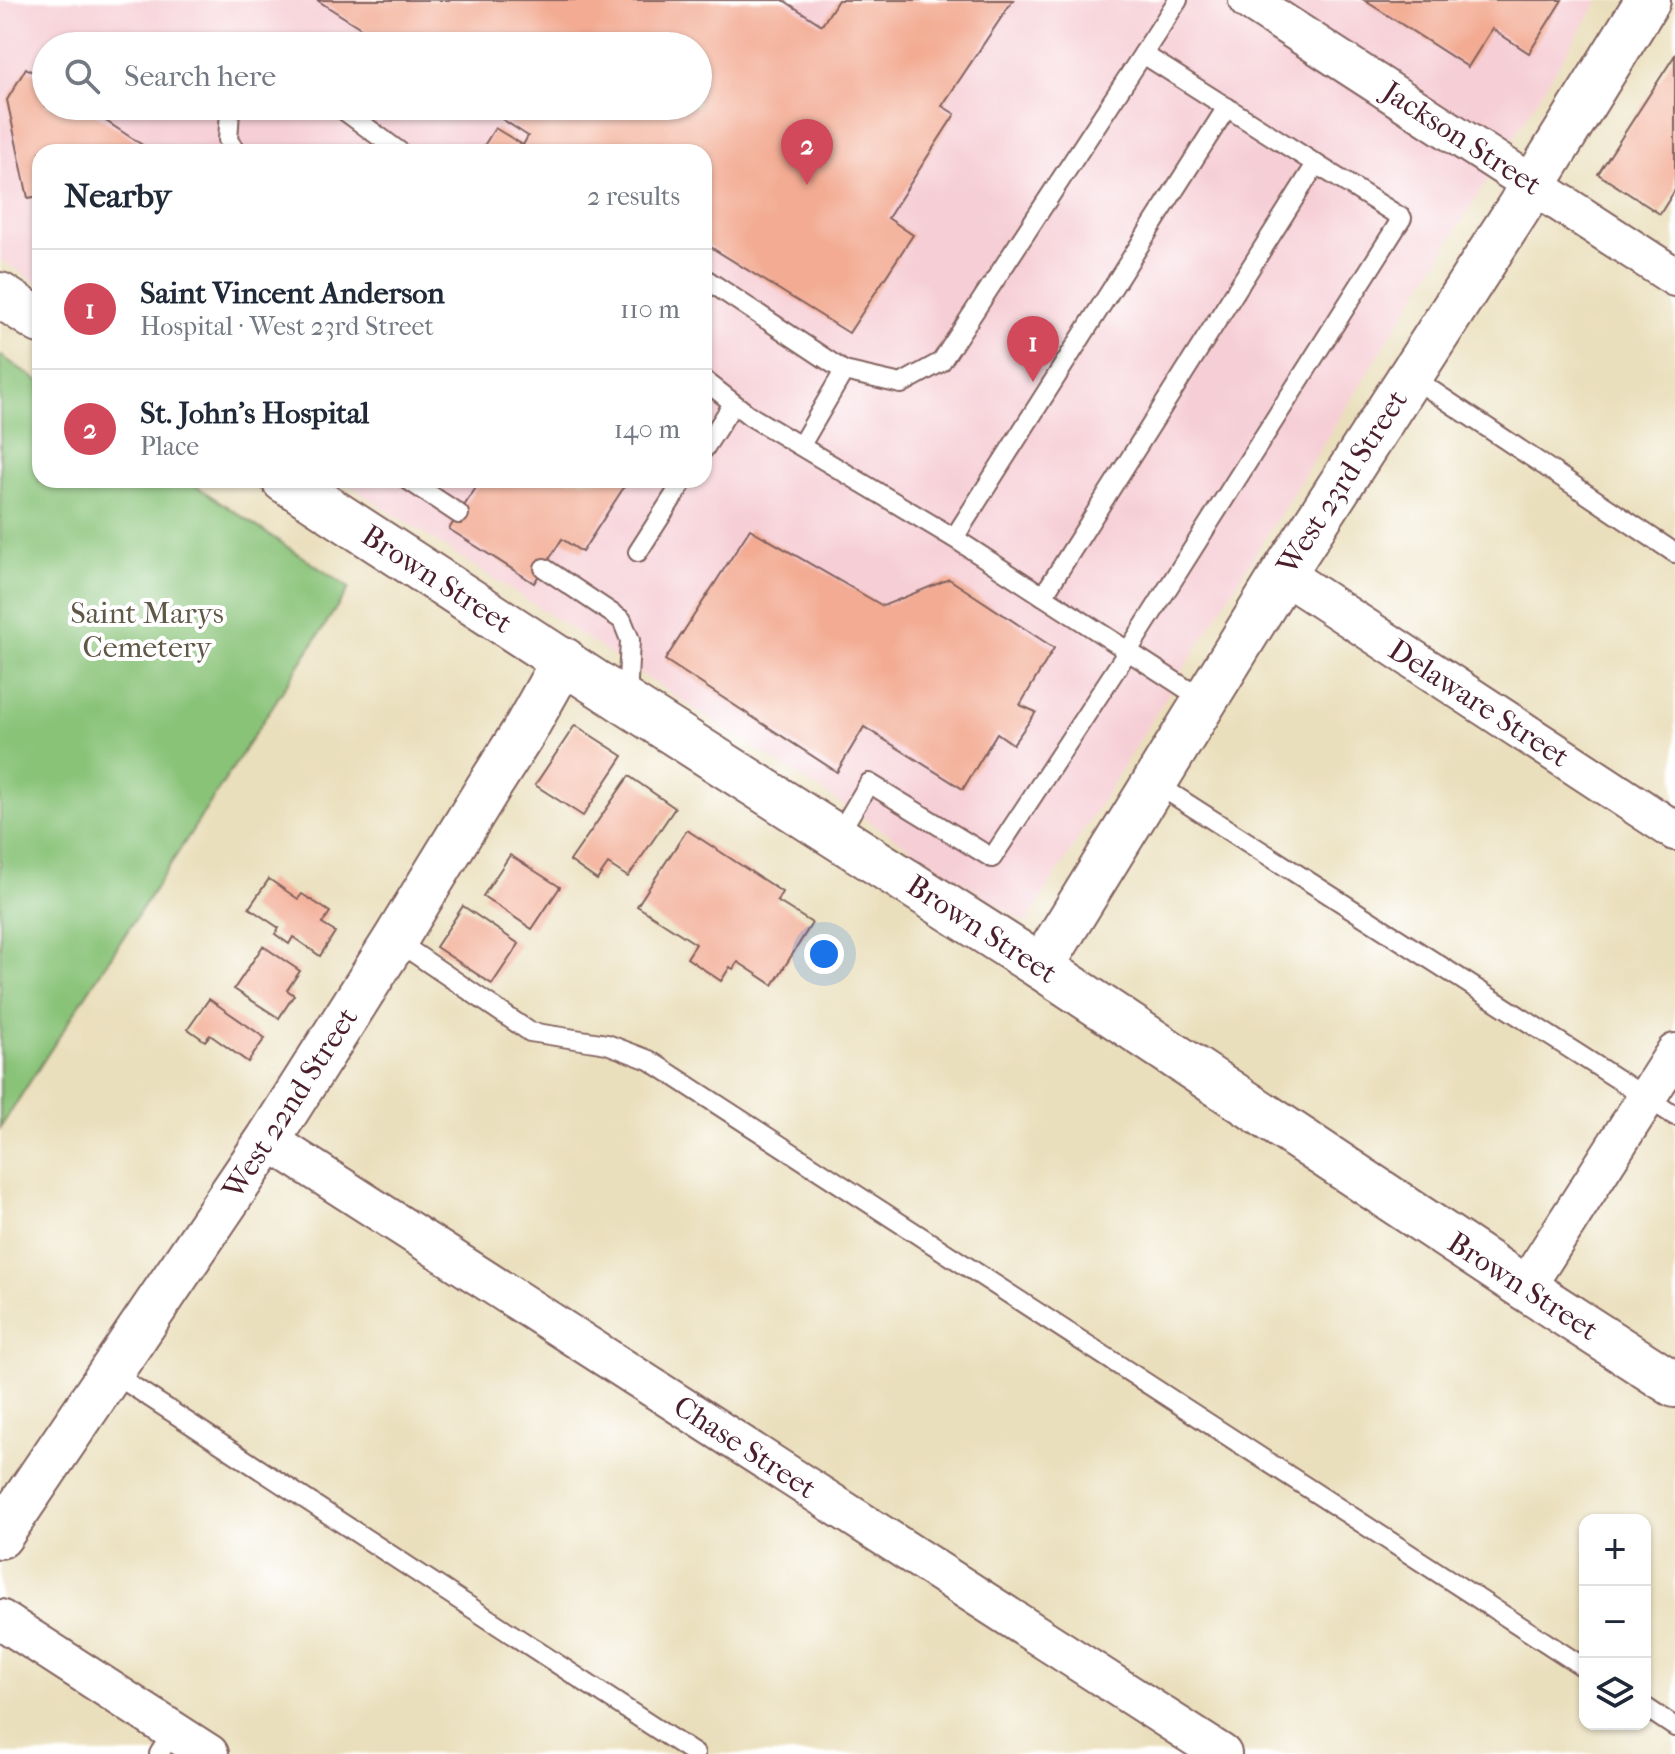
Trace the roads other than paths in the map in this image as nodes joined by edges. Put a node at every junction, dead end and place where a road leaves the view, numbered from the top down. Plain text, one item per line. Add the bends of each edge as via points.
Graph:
1 (1178, 0) edge
2 (1248, 0) edge
3 (1648, 0) edge
4 (1143, 54) junction
5 (1227, 107) junction
6 (229, 120) edge
7 (357, 120) edge
8 (231, 144) edge
9 (389, 144) edge
10 (1316, 164) junction
11 (1534, 184) junction
12 (1675, 277) edge
13 (712, 283) edge
14 (0, 295) edge
15 (32, 316) edge
16 (844, 371) junction
17 (1410, 376) junction
18 (712, 387) edge
19 (733, 404) junction
20 (712, 437) edge
21 (801, 445) junction
22 (298, 488) edge
23 (420, 488) edge
24 (679, 488) edge
25 (459, 514) dead end
26 (954, 538) junction
27 (638, 552) dead end
28 (1675, 553) edge
29 (544, 568) dead end
30 (1283, 574) junction
31 (1043, 596) junction
32 (1128, 651) junction
33 (564, 660) junction
34 (1205, 701) junction
35 (627, 703) junction
36 (1155, 783) junction
37 (1675, 831) edge
38 (837, 837) junction
39 (395, 940) junction
40 (1041, 967) junction
41 (1675, 1053) edge
42 (1661, 1107) edge
43 (268, 1140) junction
44 (1525, 1288) junction
45 (111, 1372) junction
46 (1675, 1385) edge
47 (0, 1536) edge
48 (0, 1619) edge
49 (1579, 1664) edge
50 (1651, 1711) edge
51 (1675, 1727) edge
52 (166, 1743) edge
53 (209, 1754) edge
54 (695, 1754) edge
55 (1222, 1754) edge

1 - 4 lane
2 - 11 street, Jackson Street
3 - 11 street, West 23rd Street
4 - 5 lane
4 - 16 lane via 941,362 901,384
5 - 10 lane
5 - 26 lane
6 - 8 lane
7 - 9 lane
10 - 31 lane
10 - 32 lane via 1402,218
11 - 12 street, Jackson Street
11 - 17 street, West 23rd Street
13 - 16 lane
14 - 15 street
16 - 21 lane
17 - 28 lane
17 - 30 street, West 23rd Street
18 - 19 lane
19 - 20 lane
19 - 21 lane
21 - 26 lane
22 - 33 street, Brown Street
23 - 25 lane
24 - 27 lane
26 - 31 lane
29 - 35 lane via 622,620 630,640
30 - 34 street, West 23rd Street
30 - 37 street, Delaware Street
31 - 32 lane
32 - 34 lane
32 - 38 lane via 992,858 869,783
33 - 35 street, Brown Street
33 - 39 street, West 22nd Street
34 - 36 street, West 23rd Street
35 - 38 street, Brown Street
36 - 40 street, West 23rd Street
36 - 42 lane
38 - 40 street, Brown Street
39 - 43 street, West 22nd Street
39 - 49 lane via 530,1032 607,1044 649,1060
40 - 44 street, Brown Street
41 - 42 street
42 - 44 street
43 - 45 street, West 22nd Street
43 - 55 street, Chase Street
44 - 46 street, Brown Street
45 - 47 street, West 22nd Street
45 - 54 lane
48 - 52 street
50 - 51 lane
52 - 53 street

